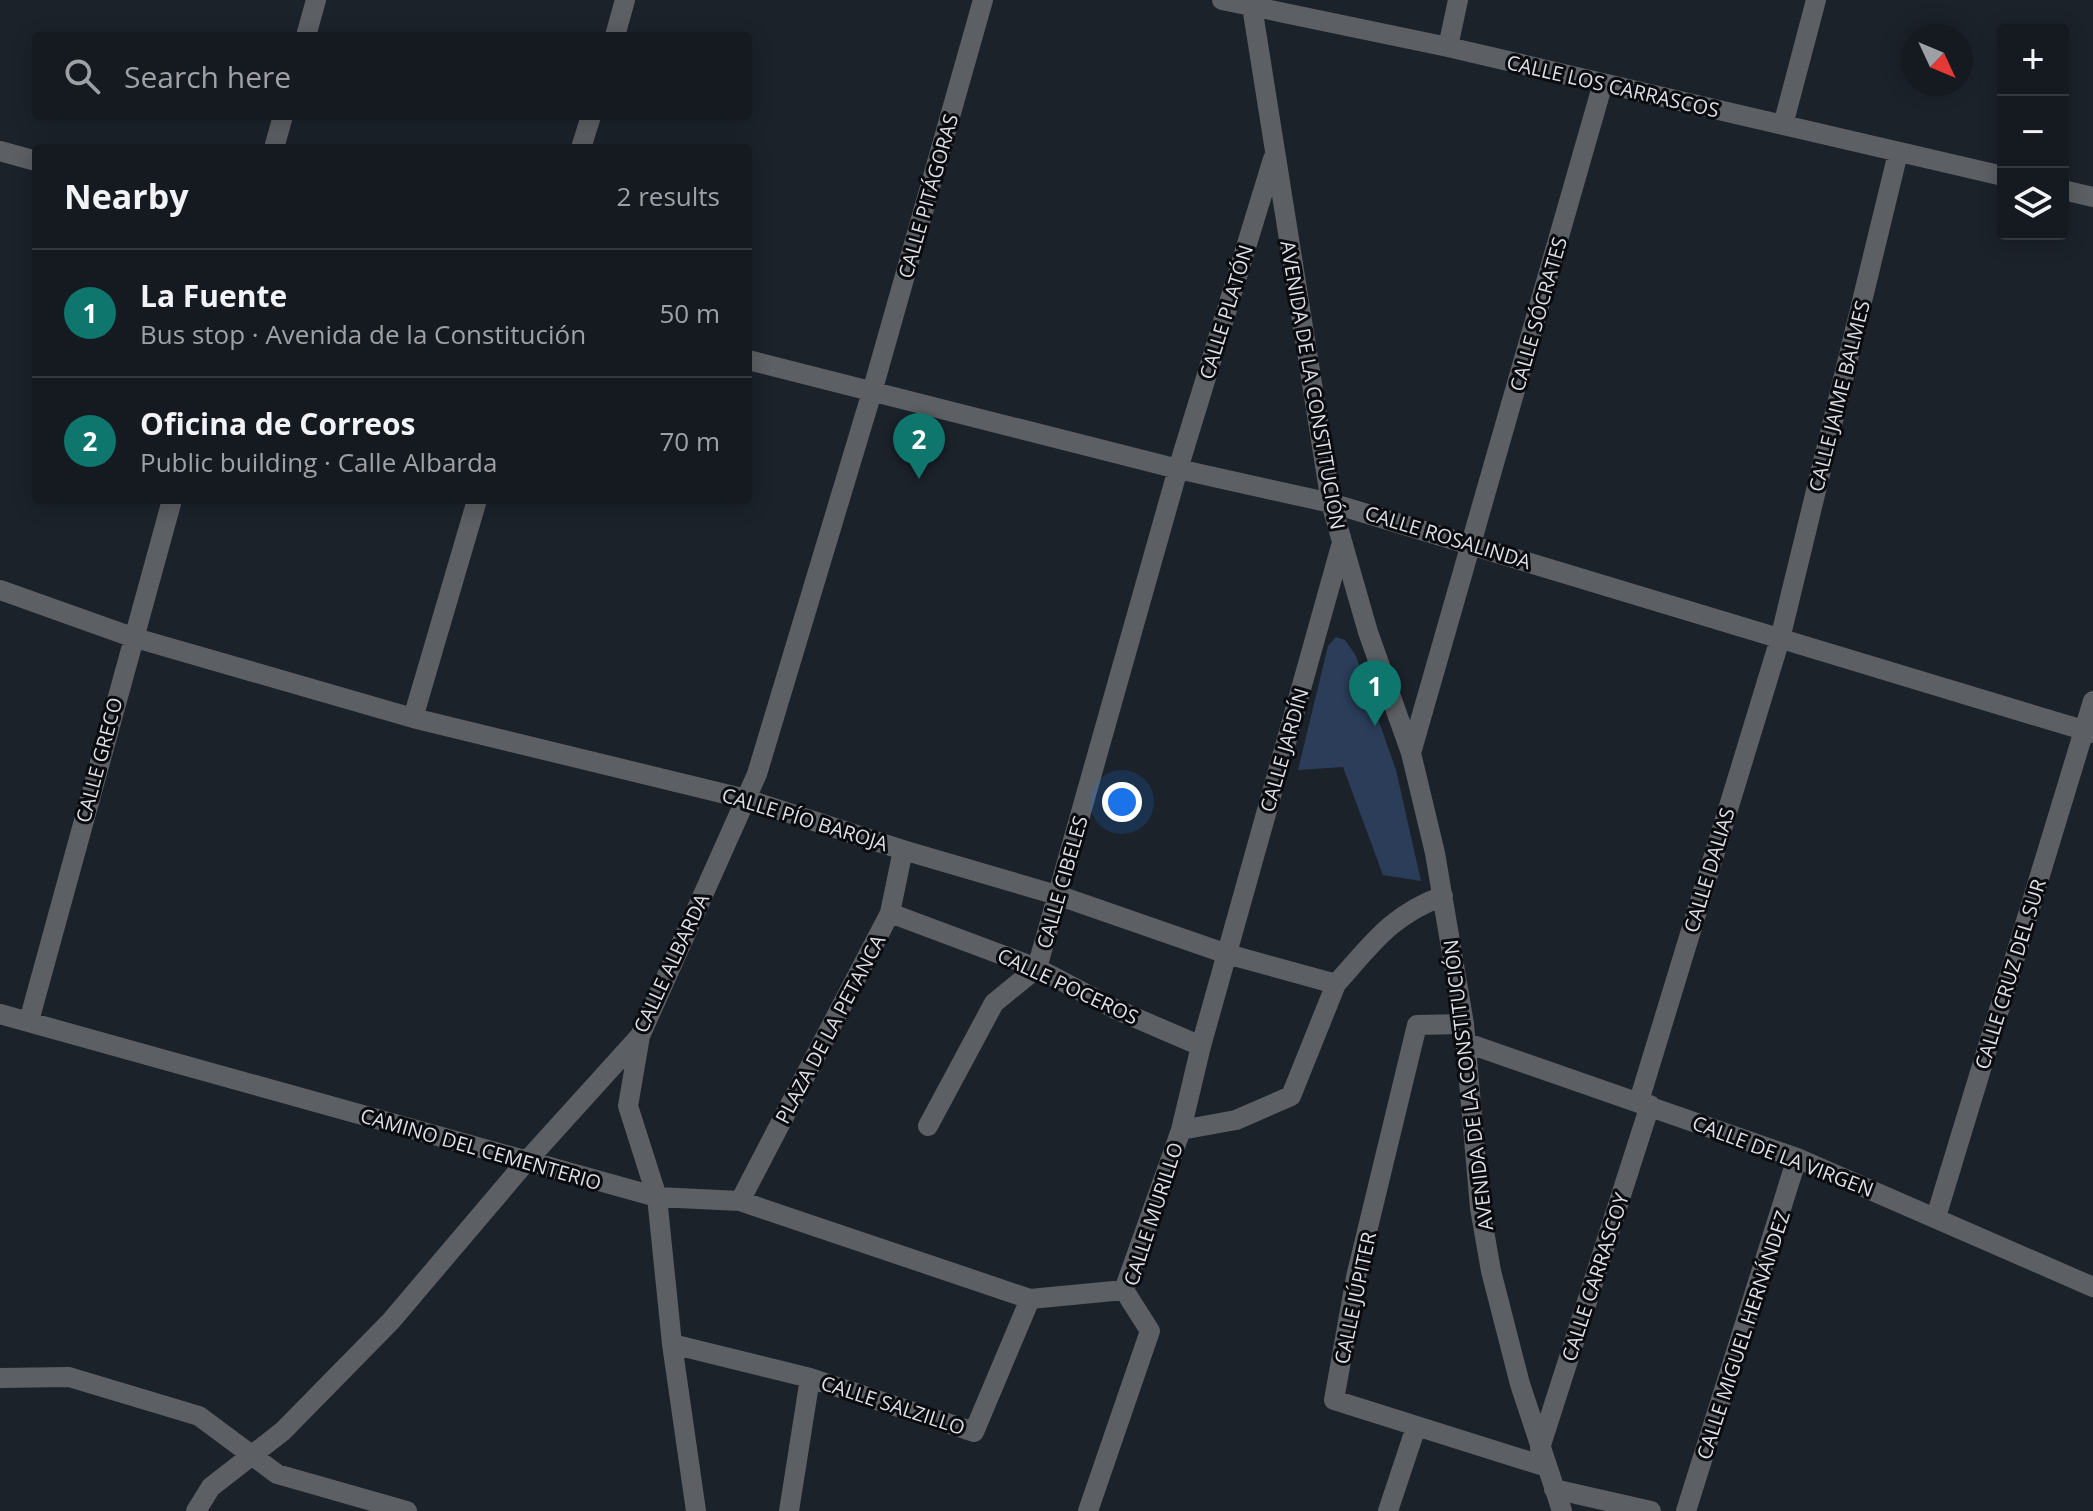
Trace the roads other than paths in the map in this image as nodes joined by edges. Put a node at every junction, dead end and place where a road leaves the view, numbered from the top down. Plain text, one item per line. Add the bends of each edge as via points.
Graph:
1 (316, 0) edge
2 (625, 0) edge
3 (983, 0) edge
4 (1222, 0) edge
5 (1458, 0) edge
6 (1816, 0) edge
7 (1251, 4) edge
8 (307, 32) edge
9 (616, 32) edge
10 (1448, 47) junction
11 (1603, 83) junction
12 (282, 120) edge
13 (590, 120) edge
14 (1783, 125) junction
15 (275, 144) edge
16 (582, 144) edge
17 (0, 151) edge
18 (1898, 153) junction
19 (1274, 155) junction
20 (32, 160) edge
21 (1997, 175) edge
22 (2069, 191) edge
23 (2093, 197) edge
24 (752, 361) edge
25 (872, 392) junction
26 (1178, 469) junction
27 (1331, 503) junction
28 (171, 504) edge
29 (476, 504) edge
30 (1472, 544) junction
31 (1341, 546) junction
32 (0, 590) edge
33 (132, 637) junction
34 (1780, 639) junction
35 (2093, 701) edge
36 (413, 718) junction
37 (2090, 732) edge
38 (1411, 753) junction
39 (746, 799) junction
40 (903, 850) junction
41 (1060, 896) junction
42 (1443, 896) junction
43 (890, 913) junction
44 (1227, 954) junction
45 (1037, 968) junction
46 (1336, 984) junction
47 (0, 1014) edge
48 (29, 1021) junction
49 (1466, 1033) junction
50 (640, 1036) junction
51 (1201, 1046) junction
52 (1644, 1103) junction
53 (928, 1126) dead end
54 (1181, 1130) junction
55 (1797, 1158) junction
56 (525, 1163) junction
57 (657, 1197) junction
58 (740, 1201) junction
59 (1936, 1217) junction
60 (2093, 1287) edge
61 (1124, 1290) junction
62 (1030, 1299) junction
63 (672, 1344) junction
64 (0, 1378) edge
65 (810, 1378) junction
66 (1416, 1427) junction
67 (248, 1456) junction
68 (1543, 1458) junction
69 (1554, 1489) junction
70 (196, 1511) edge
71 (407, 1511) edge
72 (696, 1511) edge
73 (789, 1511) edge
74 (1088, 1511) edge
75 (1388, 1511) edge
76 (1562, 1511) edge
77 (1651, 1511) edge
78 (1686, 1511) edge

1 - 8 street
2 - 9 street
3 - 25 street, CALLE PITÁGORAS
4 - 7 street, CALLE LOS CARRASCOS
5 - 10 street
6 - 14 street
7 - 10 street, CALLE LOS CARRASCOS
7 - 19 street, AVENIDA DE LA CONSTITUCIÓN
10 - 11 street, CALLE LOS CARRASCOS
11 - 14 street, CALLE LOS CARRASCOS
11 - 30 street, CALLE SÓCRATES
12 - 15 street
13 - 16 street
14 - 18 street, CALLE LOS CARRASCOS
17 - 20 street
18 - 21 street, CALLE LOS CARRASCOS
18 - 34 street, CALLE JAIME BALMES
19 - 26 street, CALLE PLATÓN
19 - 27 street, AVENIDA DE LA CONSTITUCIÓN
22 - 23 street
24 - 25 street, CALLE ROSALINDA
25 - 26 street, CALLE ROSALINDA
25 - 39 street, CALLE ALBARDA
26 - 27 street, CALLE ROSALINDA
26 - 41 street, CALLE CIBELES
27 - 30 street, CALLE ROSALINDA
27 - 31 street, AVENIDA DE LA CONSTITUCIÓN
28 - 33 street, CALLE GRECO
29 - 36 street
30 - 34 street, CALLE ROSALINDA
30 - 38 street, CALLE SÓCRATES
31 - 38 street, AVENIDA DE LA CONSTITUCIÓN
31 - 44 street, CALLE JARDÍN
32 - 33 street, CALLE PÍO BAROJA
33 - 36 street, CALLE PÍO BAROJA
33 - 48 street, CALLE GRECO
34 - 37 street, CALLE ROSALINDA
34 - 52 street, CALLE DALIAS
35 - 37 street, CALLE CRUZ DEL SUR
36 - 39 street, CALLE PÍO BAROJA
37 - 59 street, CALLE CRUZ DEL SUR
38 - 42 street, AVENIDA DE LA CONSTITUCIÓN
39 - 40 street, CALLE PÍO BAROJA
39 - 50 street, CALLE ALBARDA
40 - 41 street, CALLE PÍO BAROJA
40 - 43 street, PLAZA DE LA PETANCA
41 - 44 street, CALLE PÍO BAROJA
41 - 45 street, CALLE CIBELES
42 - 46 street via 1411,908 1387,925
42 - 49 street, AVENIDA DE LA CONSTITUCIÓN
43 - 45 street, CALLE POCEROS
43 - 58 street, PLAZA DE LA PETANCA
44 - 46 street, CALLE PÍO BAROJA
44 - 51 street, CALLE JARDÍN
45 - 51 street, CALLE POCEROS
45 - 53 street, CALLE CIBELES via 994,1003
46 - 54 street via 1291,1096 1236,1120
47 - 48 street, CAMINO DEL CEMENTERIO
48 - 56 street, CAMINO DEL CEMENTERIO
49 - 52 street, CALLE DE LA VIRGEN
49 - 66 street, CALLE JÚPITER via 1417,1025 1356,1277 1334,1400
49 - 68 street, AVENIDA DE LA CONSTITUCIÓN via 1491,1271
50 - 56 street, CALLE ALBARDA
50 - 57 street via 628,1106
51 - 54 street, CALLE MURILLO
52 - 55 street, CALLE DE LA VIRGEN
52 - 68 street, CALLE CARRASCOY
54 - 61 street, CALLE MURILLO
55 - 59 street, CALLE DE LA VIRGEN
55 - 78 street, CALLE MIGUEL HERNÁNDEZ
56 - 57 street, CAMINO DEL CEMENTERIO
56 - 67 street, CALLE ALBARDA via 391,1321 283,1431
57 - 58 street
57 - 63 street
58 - 62 street
59 - 60 street, CALLE DE LA VIRGEN
61 - 62 street
61 - 74 street, CALLE MURILLO via 1150,1331
62 - 65 street, CALLE SALZILLO via 974,1432
63 - 65 street, CALLE SALZILLO
63 - 72 street
64 - 67 street via 69,1377 199,1416
65 - 73 street
66 - 68 street, CALLE JÚPITER
66 - 75 street
67 - 70 street, CALLE ALBARDA via 211,1487
67 - 71 street via 277,1474
68 - 69 street, AVENIDA DE LA CONSTITUCIÓN
69 - 76 street, AVENIDA DE LA CONSTITUCIÓN
69 - 77 street

